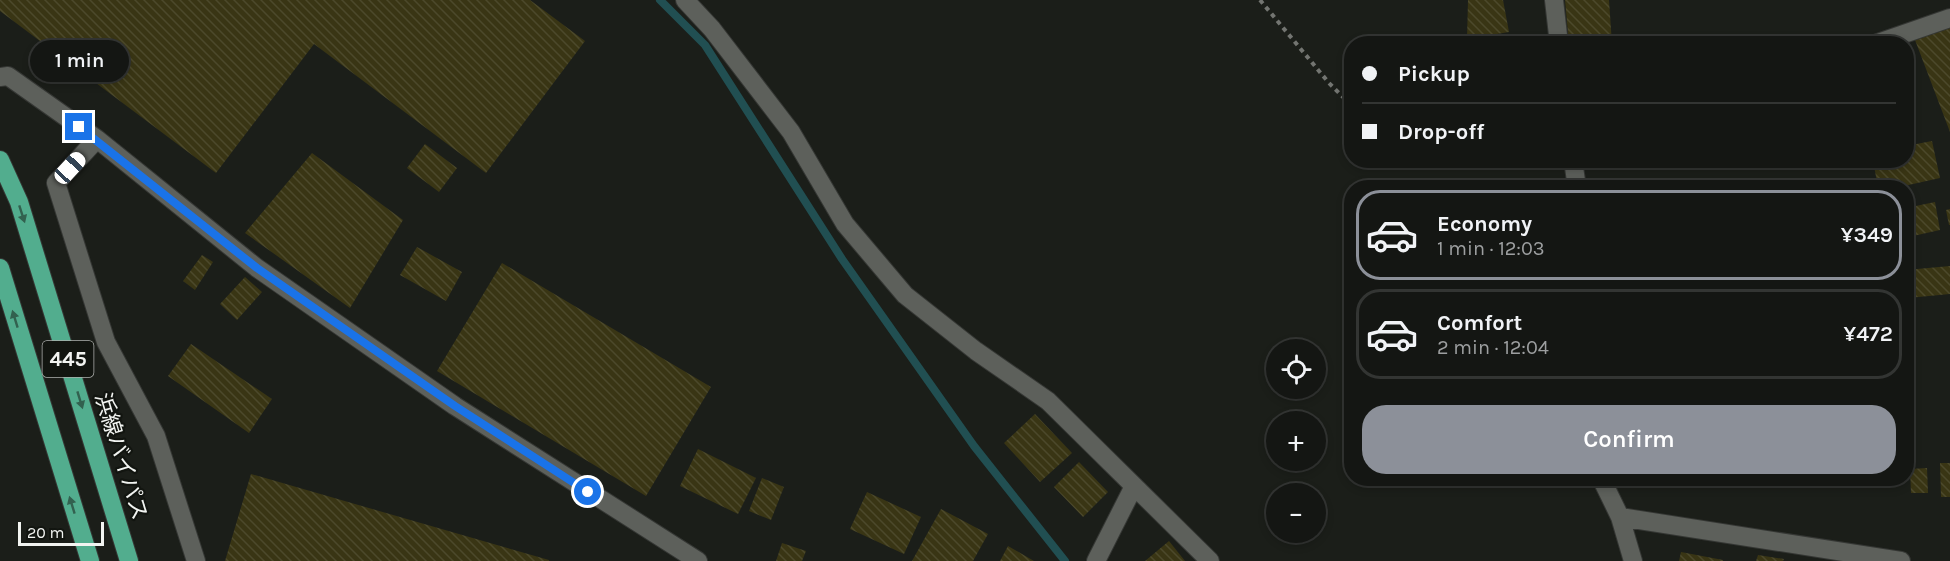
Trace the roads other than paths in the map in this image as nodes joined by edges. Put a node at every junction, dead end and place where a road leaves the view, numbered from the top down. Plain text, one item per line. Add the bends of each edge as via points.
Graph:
1 (685, 0) edge
2 (1554, 0) edge
3 (1950, 18) edge
4 (1558, 36) edge
5 (1898, 36) edge
6 (0, 77) edge
7 (97, 139) junction
8 (0, 160) edge
9 (0, 268) edge
10 (1134, 486) junction
11 (1605, 486) edge
12 (1620, 517) junction
13 (90, 561) edge
14 (129, 561) edge
15 (196, 561) edge
16 (698, 561) edge
17 (1096, 561) edge
18 (1210, 561) edge
19 (1634, 561) edge
20 (1901, 561) edge

1 - 10 street via 791,132 845,224 905,295 1048,401
2 - 4 street
3 - 5 street
6 - 7 street via 8,76
7 - 15 street via 56,183 106,342 156,436
7 - 16 street via 257,268 455,406
8 -> 14 highway, 浜線バイパス / 445 via 22,213
13 -> 9 highway, 445
10 - 17 street
10 - 18 street
11 - 12 street
12 - 19 street
12 - 20 street

